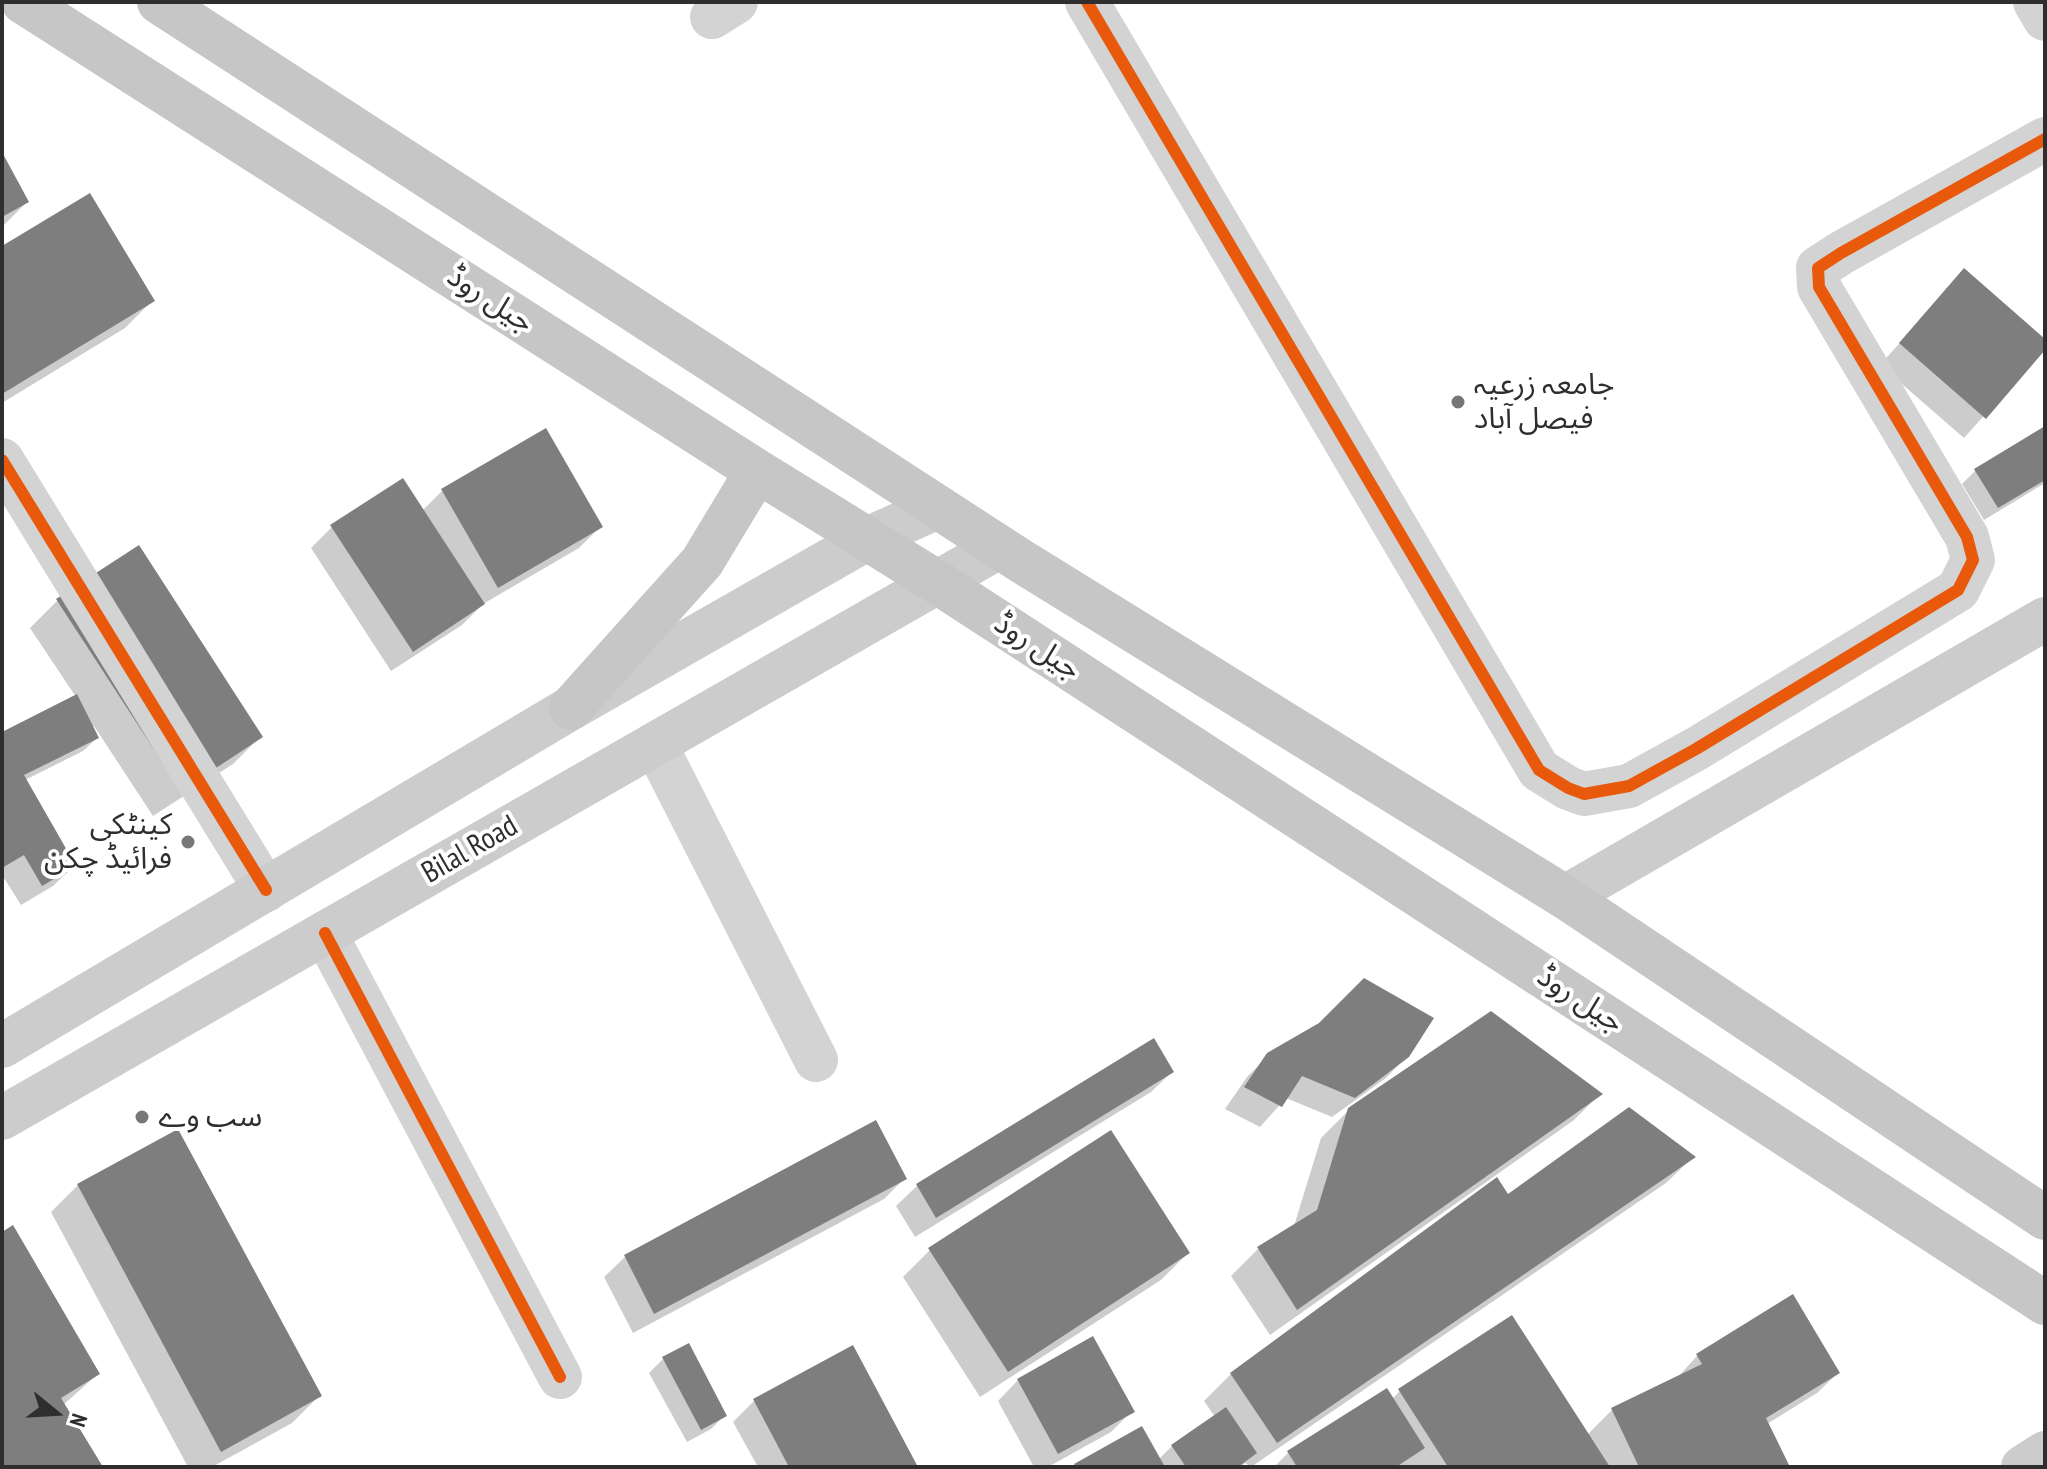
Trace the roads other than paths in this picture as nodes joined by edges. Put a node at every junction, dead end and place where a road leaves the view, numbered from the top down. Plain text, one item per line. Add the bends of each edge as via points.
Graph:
1 (23, 2) edge
2 (159, 2) edge
3 (1087, 2) edge
4 (2035, 2) edge
5 (2045, 19) edge
6 (2045, 139) edge
7 (2, 460) edge
8 (757, 471) junction
9 (938, 507) junction
10 (867, 539) junction
11 (999, 547) junction
12 (937, 582) junction
13 (2045, 619) edge
14 (571, 708) junction
15 (655, 744) junction
16 (266, 890) junction
17 (1565, 897) junction
18 (325, 933) junction
19 (2, 1046) edge
20 (816, 1060) dead end
21 (2, 1118) edge
22 (2045, 1218) edge
23 (2045, 1303) edge
24 (560, 1377) dead end
25 (2045, 1453) edge
26 (2023, 1467) edge

1 - 8 main road, جیل روڈ
2 - 9 main road
3 - 6 street via 1539,770 1584,794 1629,786 1958,590 1973,560 1967,537 1819,287 1818,268
4 - 5 street
7 - 16 street
8 - 10 main road, جیل روڈ
8 - 14 main road via 702,562
9 - 10 main road
9 - 11 main road
10 - 12 main road, جیل روڈ
10 - 14 main road
11 - 12 main road, Bilal Road
11 - 17 main road
12 - 15 main road, Bilal Road
12 - 23 main road, جیل روڈ
13 - 17 main road
14 - 16 main road
15 - 18 main road, Bilal Road
15 - 20 street
16 - 19 main road
17 - 22 main road
18 - 21 main road, Bilal Road
18 - 24 street
25 - 26 main road

